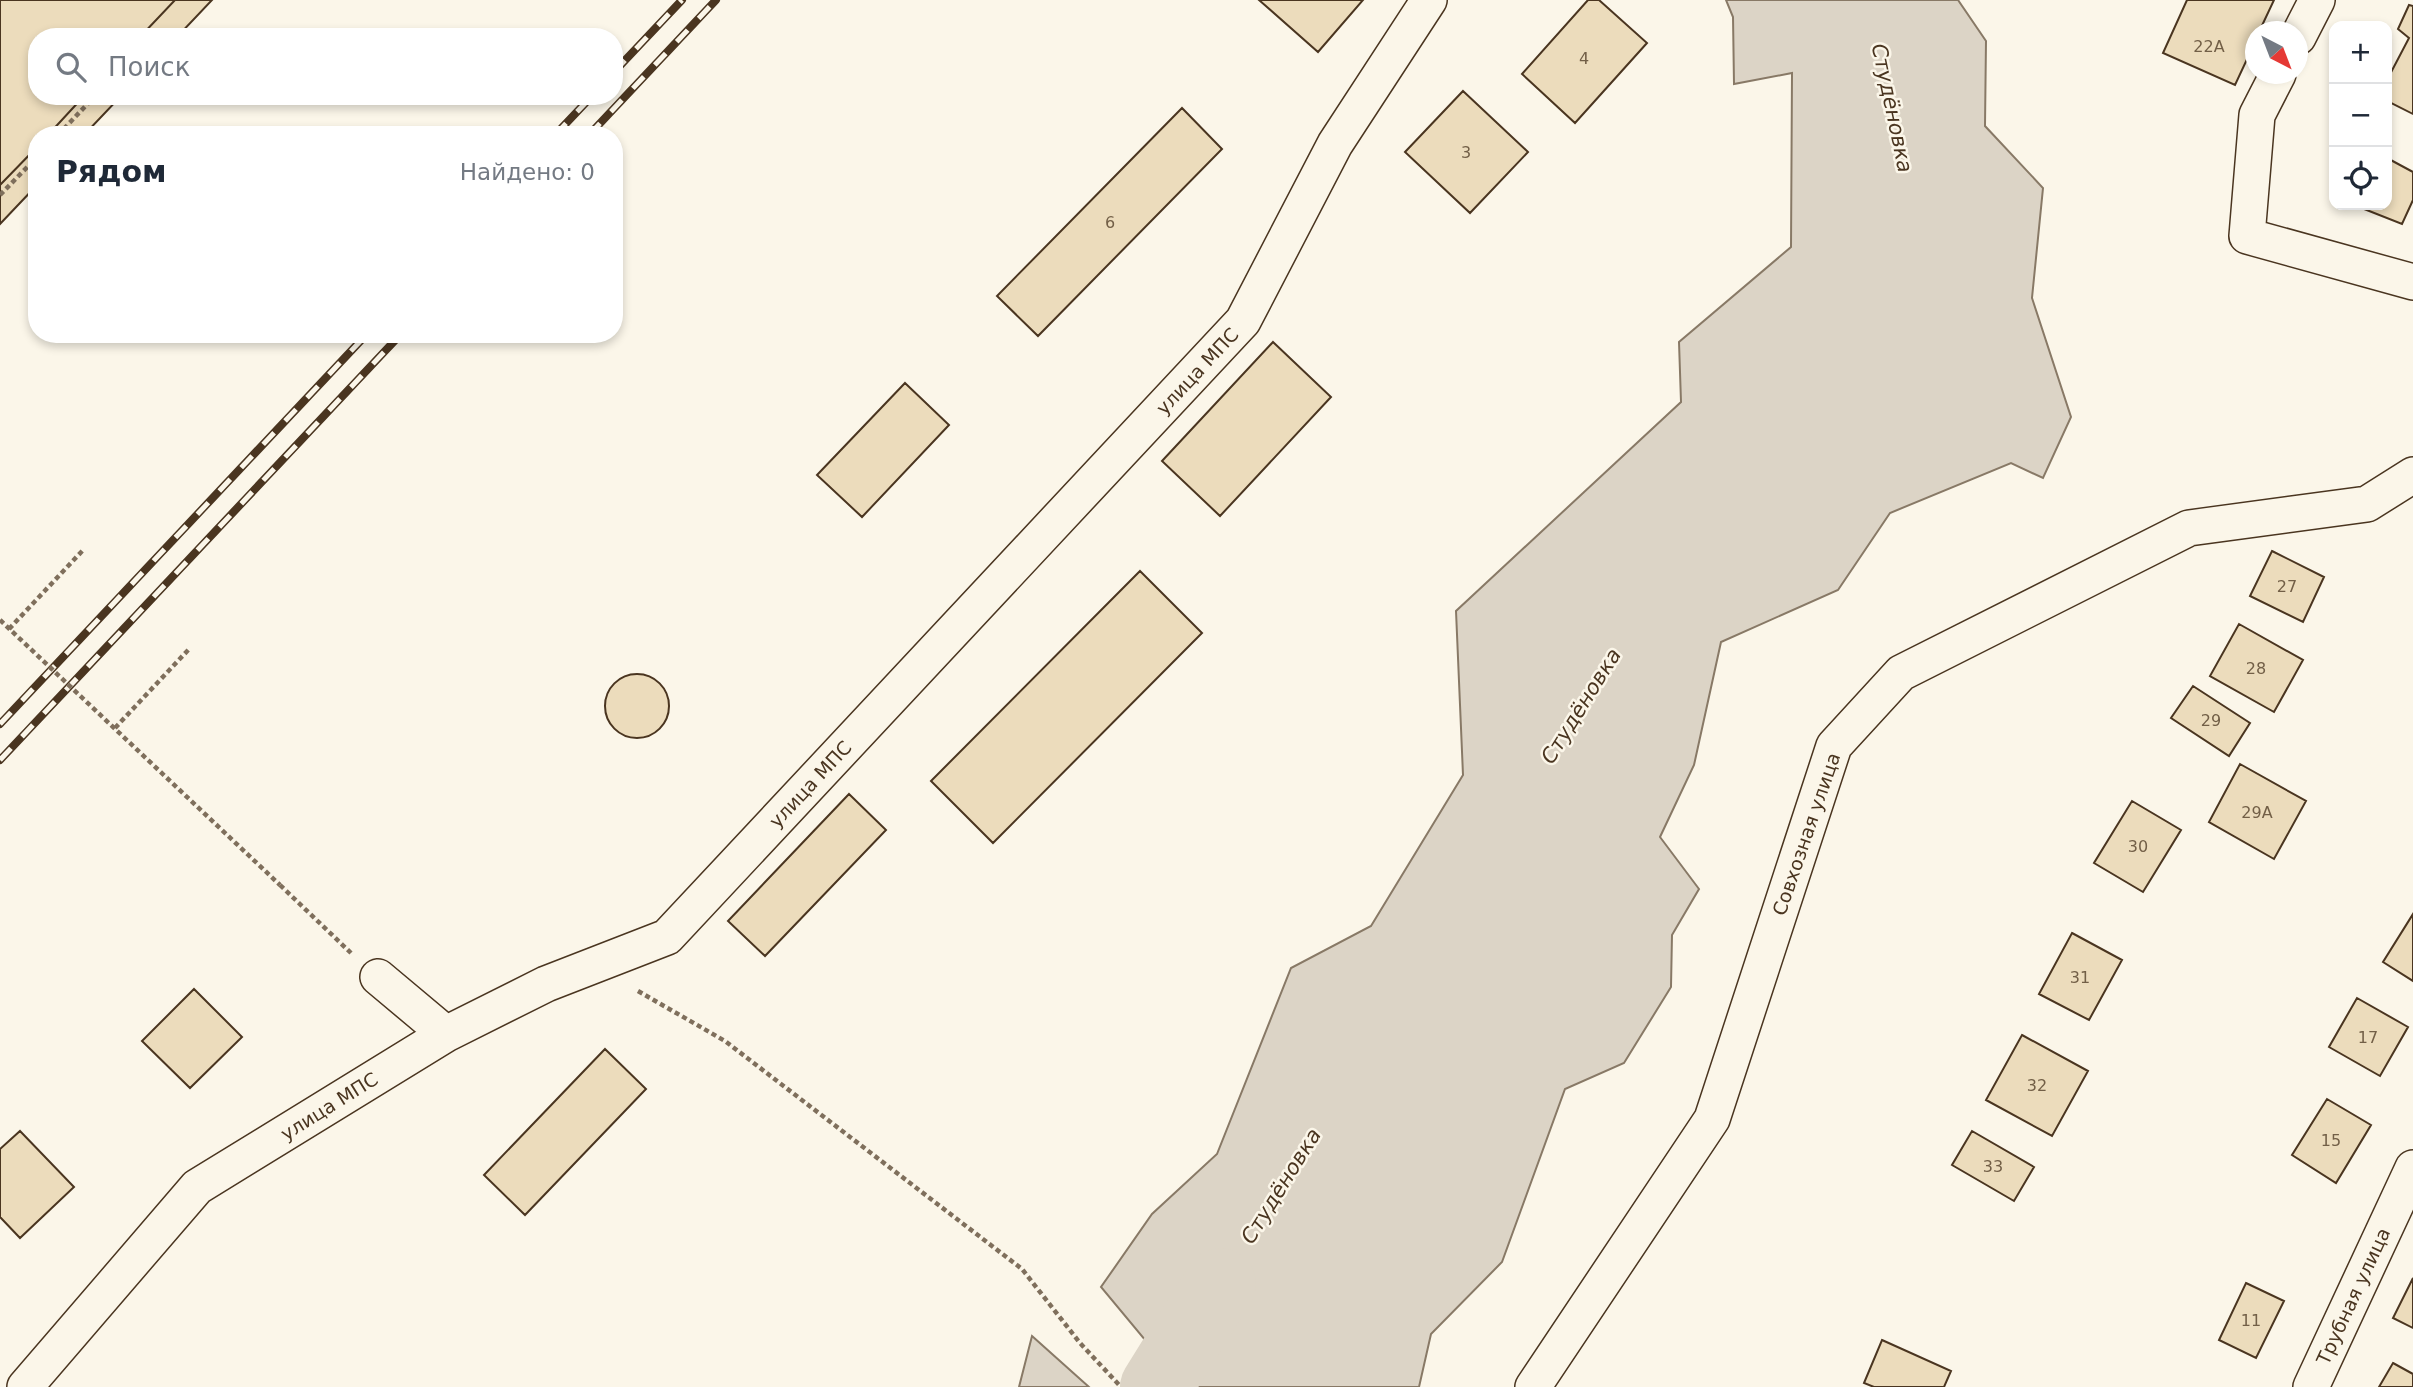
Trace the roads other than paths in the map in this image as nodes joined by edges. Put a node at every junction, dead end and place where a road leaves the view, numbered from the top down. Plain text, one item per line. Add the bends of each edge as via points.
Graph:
1 (1429, 0) edge
2 (2317, 0) edge
3 (2306, 21) edge
4 (2273, 84) edge
5 (2413, 282) edge
6 (2413, 475) edge
7 (378, 977) road end
8 (446, 1034) junction
9 (2413, 1168) edge
10 (25, 1387) edge
11 (1533, 1387) edge
12 (2311, 1387) edge

1 - 8 street, улица МПС via 1335,144 1243,321 667,937 546,984
2 - 3 street
4 - 5 street via 2256,115 2247,236
6 - 11 street, Совхозная улица via 2367,504 2189,528 1901,673 1834,746 1712,1119
7 - 8 street
8 - 10 street, улица МПС via 197,1187
9 - 12 street, Трубная улица

